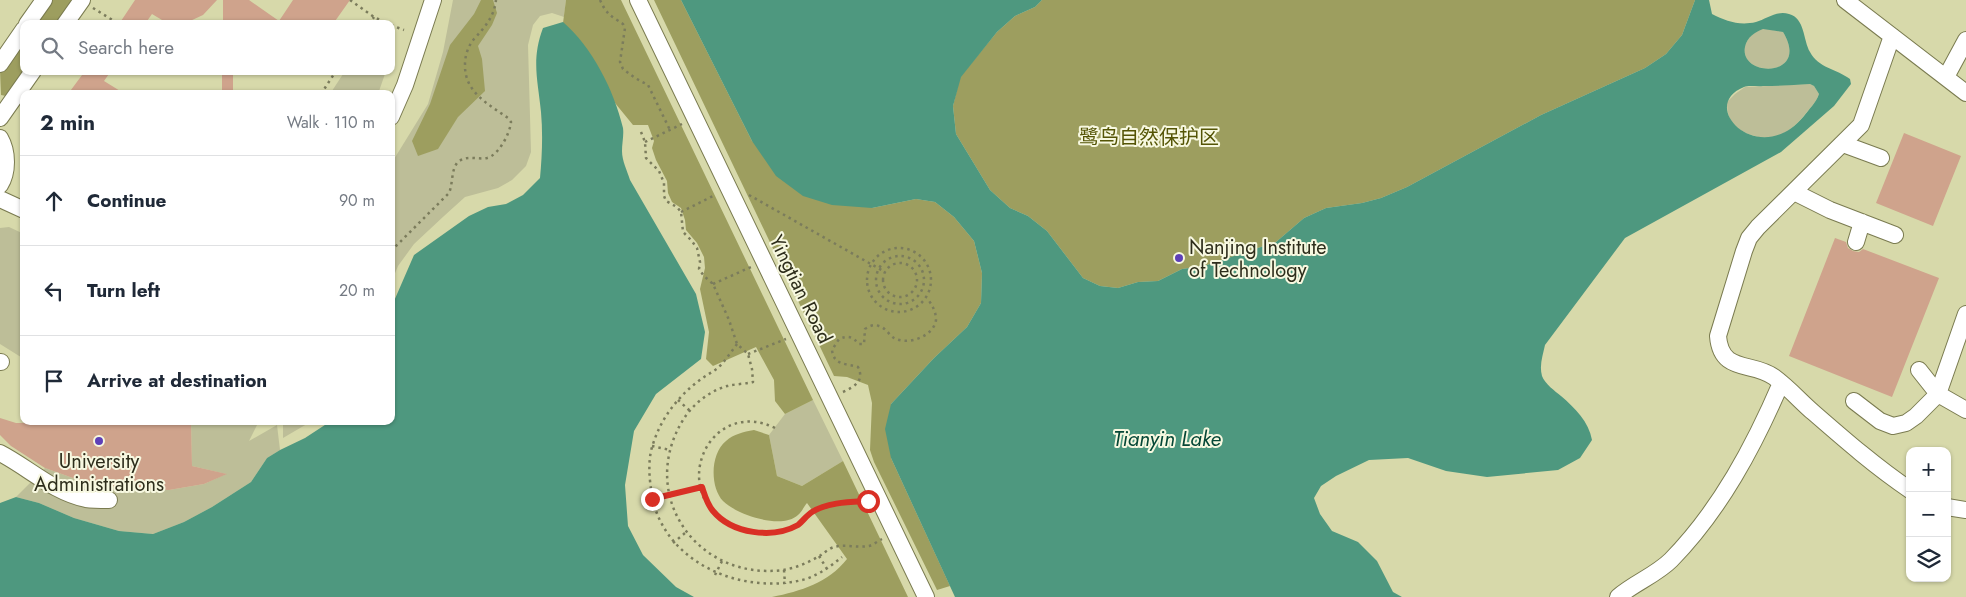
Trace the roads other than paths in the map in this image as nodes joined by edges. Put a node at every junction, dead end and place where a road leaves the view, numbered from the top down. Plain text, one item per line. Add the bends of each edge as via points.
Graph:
1 (44, 0) edge
2 (82, 0) edge
3 (433, 0) edge
4 (638, 0) edge
5 (1846, 0) edge
6 (30, 20) edge
7 (68, 20) edge
8 (20, 35) edge
9 (1892, 36) junction
10 (1966, 40) edge
11 (0, 64) edge
12 (30, 75) edge
13 (1946, 77) junction
14 (1966, 93) edge
15 (395, 108) edge
16 (0, 118) edge
17 (0, 138) edge
18 (1843, 144) junction
19 (1881, 158) dead end
20 (0, 185) edge
21 (1794, 192) junction
22 (0, 199) edge
23 (20, 208) edge
24 (1862, 222) junction
25 (1895, 235) dead end
26 (1856, 242) dead end
27 (1966, 314) edge
28 (1919, 370) dead end
29 (1781, 383) junction
30 (1938, 394) junction
31 (1854, 401) dead end
32 (1966, 410) edge
33 (0, 453) edge
34 (1906, 487) edge
35 (109, 500) dead end
36 (1951, 508) edge
37 (1966, 510) edge
38 (926, 597) edge
39 (1618, 597) edge

1 - 6 street
2 - 7 street
3 - 15 street via 406,85
4 - 38 street, Yingtian Road
5 - 9 street
8 - 11 street
9 - 13 street
9 - 18 street via 1866,115
10 - 13 street
12 - 16 street
13 - 14 street
17 - 20 street via 6,162
18 - 19 street
18 - 21 street
21 - 24 street
21 - 29 street via 1750,238 1718,336 1724,356 1735,365 1761,371
22 - 23 street
24 - 25 street
24 - 26 street
27 - 30 street
28 - 30 street
29 - 34 street
29 - 39 street via 1753,445 1710,512 1669,562
30 - 31 street via 1916,416 1893,426 1880,421
30 - 32 street
33 - 35 street via 73,495
36 - 37 street

